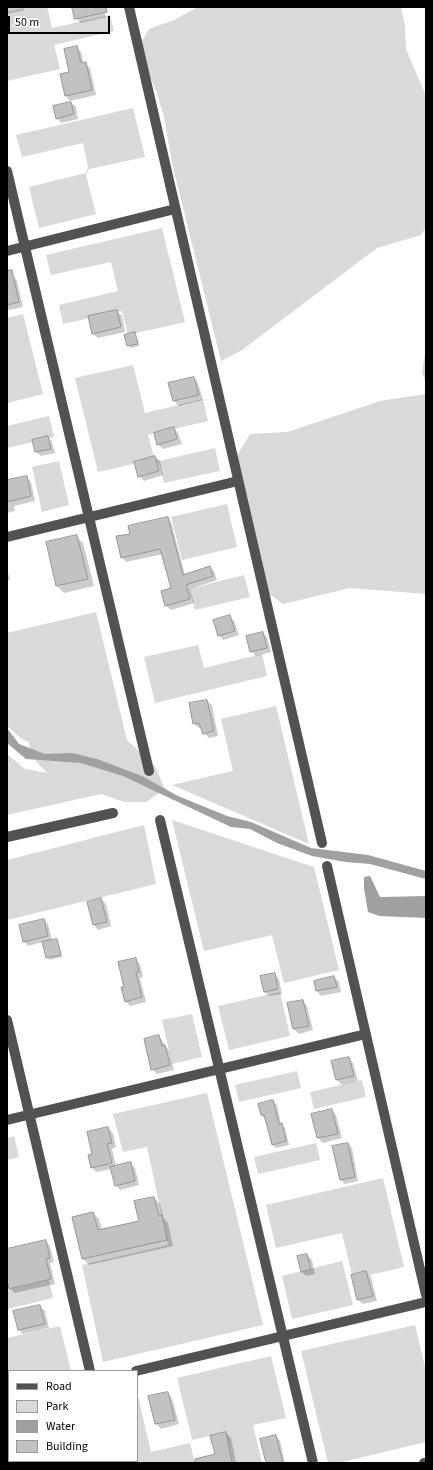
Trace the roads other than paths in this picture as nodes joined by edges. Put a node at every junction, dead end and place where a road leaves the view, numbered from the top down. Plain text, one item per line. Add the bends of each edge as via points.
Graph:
1 (128, 7) edge
2 (7, 171) edge
3 (175, 209) junction
4 (25, 246) junction
5 (7, 251) edge
6 (238, 481) junction
7 (89, 517) junction
8 (7, 537) edge
9 (149, 771) dead end
10 (113, 813) dead end
11 (160, 820) dead end
12 (7, 837) edge
13 (322, 843) dead end
14 (327, 866) dead end
15 (7, 1020) edge
16 (366, 1034) junction
17 (219, 1069) junction
18 (29, 1114) junction
19 (7, 1120) edge
20 (426, 1295) edge
21 (426, 1302) edge
22 (283, 1336) junction
23 (90, 1370) edge
24 (138, 1371) edge
25 (313, 1463) edge

1 - 3 street
2 - 4 street
3 - 4 street
3 - 6 street
4 - 5 street
4 - 7 street
6 - 7 street
6 - 13 street
7 - 8 street
7 - 9 street
10 - 12 street
11 - 17 street
14 - 16 street
15 - 18 street
16 - 17 street
16 - 20 street
17 - 18 street
17 - 22 street
18 - 19 street
18 - 23 street
21 - 22 street
22 - 24 street
22 - 25 street

